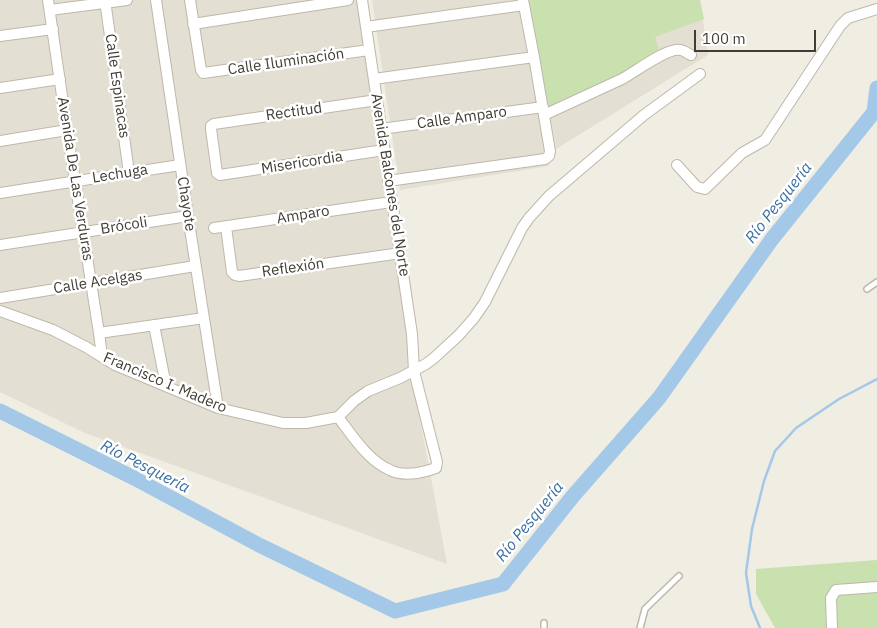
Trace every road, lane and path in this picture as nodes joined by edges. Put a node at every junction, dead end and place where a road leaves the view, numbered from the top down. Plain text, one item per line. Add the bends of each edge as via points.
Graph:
1 (127, 0) edge
2 (156, 0) edge
3 (190, 0) edge
4 (348, 0) edge
5 (362, 0) edge
6 (105, 2) edge
7 (523, 3) edge
8 (49, 5) edge
9 (877, 9) edge
10 (193, 24) junction
11 (366, 27) junction
12 (53, 29) junction
13 (0, 36) edge
14 (369, 50) junction
15 (691, 55) dead end
16 (534, 57) junction
17 (700, 74) dead end
18 (60, 79) junction
19 (374, 79) junction
20 (0, 88) edge
21 (377, 100) junction
22 (544, 111) junction
23 (67, 130) junction
24 (381, 130) junction
25 (0, 141) edge
26 (384, 150) junction
27 (677, 164) dead end
28 (180, 165) junction
29 (129, 172) junction
30 (220, 175) joint
31 (76, 181) junction
32 (388, 181) junction
33 (0, 193) edge
34 (392, 202) junction
35 (188, 216) junction
36 (226, 227) junction
37 (214, 228) dead end
38 (83, 233) junction
39 (0, 245) edge
40 (400, 253) junction
41 (195, 266) junction
42 (877, 282) edge
43 (91, 283) junction
44 (867, 289) dead end
45 (0, 298) edge
46 (0, 311) edge
47 (204, 318) junction
48 (154, 325) junction
49 (99, 333) junction
50 (102, 357) junction
51 (414, 371) junction
52 (166, 386) junction
53 (218, 408) junction
54 (338, 417) junction
55 (679, 576) dead end
56 (877, 587) edge
57 (640, 628) edge
58 (832, 628) edge

1 - 6 street
2 - 28 street, Chayote
3 - 10 street
4 - 10 street
5 - 11 street, Avenida Balcones del Norte
6 - 8 street
6 - 29 street, Calle Espinacas
7 - 11 street
7 - 16 street
8 - 12 street, Avenida De Las Verduras
9 - 27 street via 848,18 840,26 766,140 742,153 705,189 697,187
10 - 14 street, Calle Iluminación via 203,73
11 - 14 street, Avenida Balcones del Norte
12 - 13 street
12 - 18 street, Avenida De Las Verduras
14 - 19 street, Avenida Balcones del Norte
15 - 22 street, Calle Amparo via 674,50 633,73
16 - 19 street
16 - 22 street
17 - 51 street via 644,115 549,196 522,228 489,296 474,318 434,358
18 - 20 street
18 - 23 street, Avenida De Las Verduras
19 - 21 street, Avenida Balcones del Norte
21 - 24 street, Avenida Balcones del Norte
21 - 30 street, Rectitud via 214,124 211,126
22 - 24 street, Calle Amparo
22 - 32 street via 550,151 545,159
23 - 25 street
23 - 31 street, Avenida De Las Verduras
24 - 26 street, Avenida Balcones del Norte
26 - 30 street, Misericordia
26 - 32 street, Avenida Balcones del Norte
28 - 29 street, Lechuga
28 - 35 street, Chayote
29 - 31 street, Lechuga
31 - 33 street, Lechuga
31 - 38 street, Avenida De Las Verduras
32 - 34 street, Avenida Balcones del Norte
34 - 36 street, Amparo
34 - 40 street, Avenida Balcones del Norte
35 - 38 street, Brócoli
35 - 41 street, Chayote
36 - 37 street, Amparo
36 - 40 street, Reflexión via 232,272 239,276
38 - 39 street, Brócoli
38 - 43 street, Avenida De Las Verduras
40 - 51 street, Avenida Balcones del Norte
41 - 43 street, Calle Acelgas
41 - 47 street, Chayote
42 - 44 lane
43 - 45 street, Calle Acelgas
43 - 49 street, Avenida De Las Verduras
46 - 50 street, Francisco I. Madero via 53,330
47 - 48 street
47 - 53 street, Chayote
48 - 49 street
48 - 52 street
49 - 50 street, Avenida De Las Verduras
50 - 52 street, Francisco I. Madero
51 - 54 street via 368,391
51 - 54 street, Avenida Balcones del Norte via 436,468 406,474 391,471 377,463
52 - 53 street, Francisco I. Madero
53 - 54 street, Francisco I. Madero via 283,423
55 - 57 lane via 645,609
56 - 58 street via 836,590 831,598

